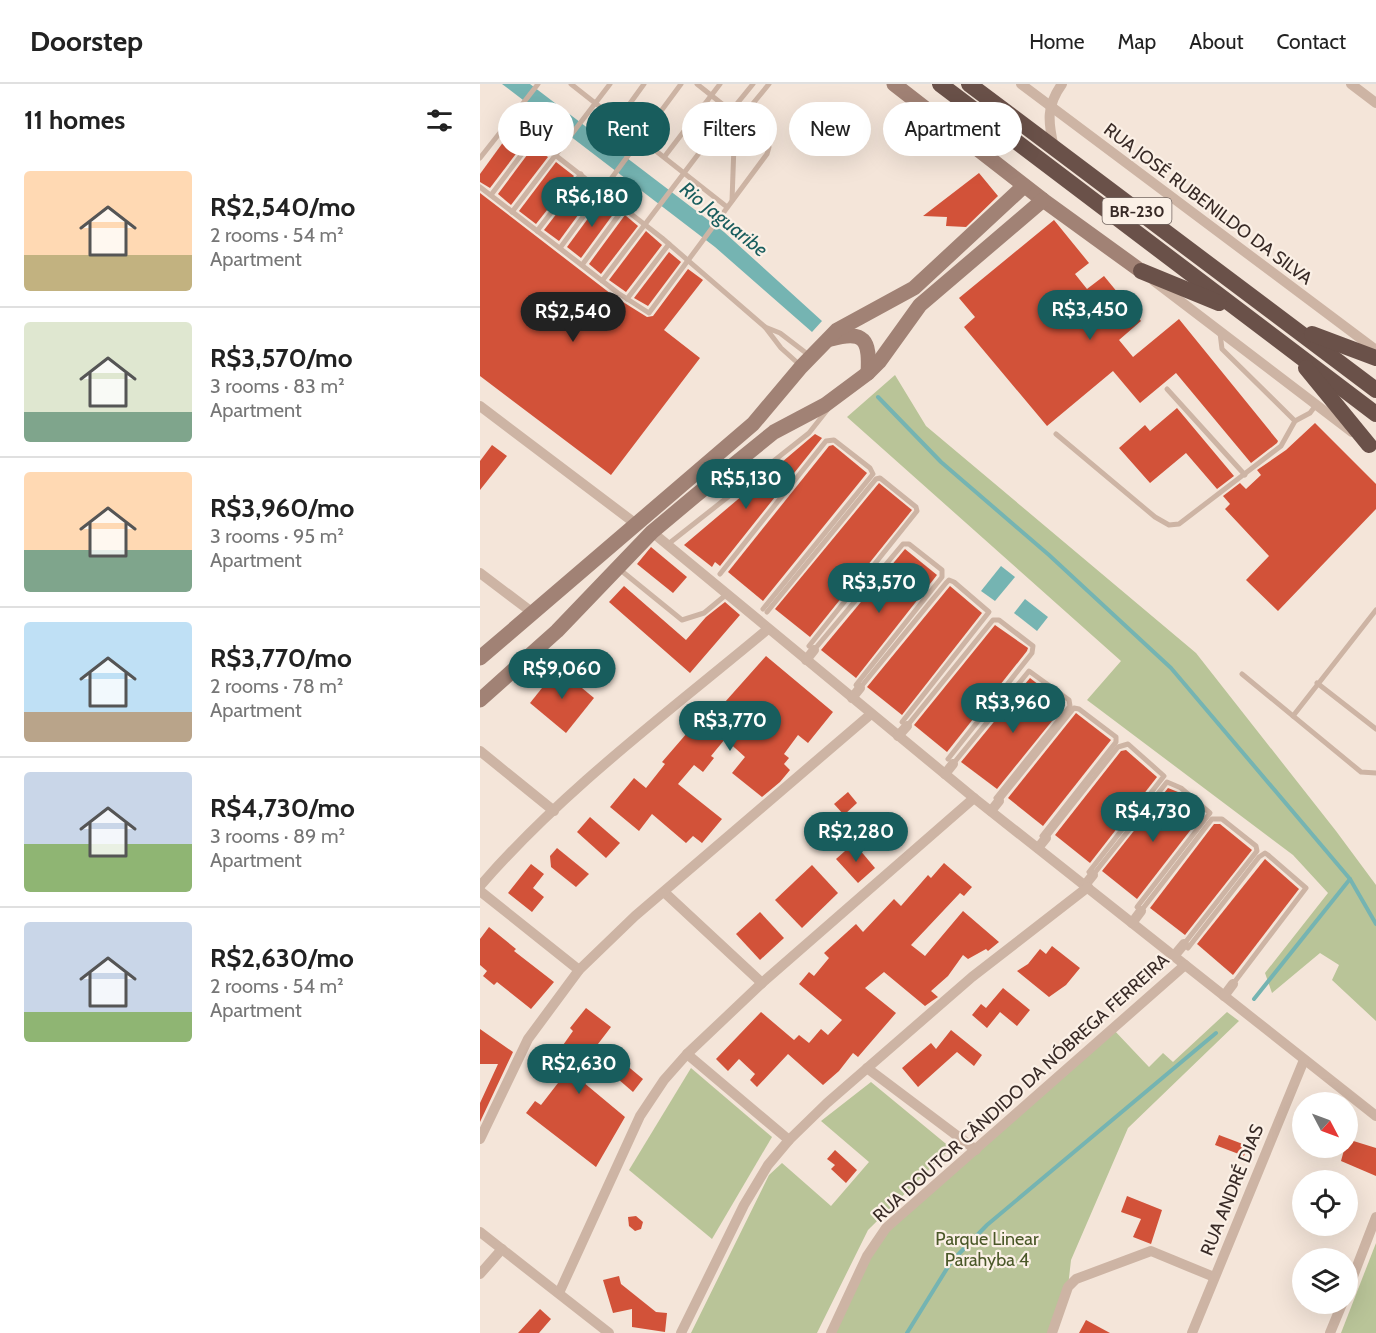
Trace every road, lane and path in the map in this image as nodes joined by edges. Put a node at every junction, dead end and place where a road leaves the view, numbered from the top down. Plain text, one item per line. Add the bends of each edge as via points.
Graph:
1 (537, 84) edge
2 (610, 84) edge
3 (644, 84) edge
4 (681, 84) edge
5 (697, 84) edge
6 (720, 84) edge
7 (753, 84) edge
8 (769, 84) edge
9 (894, 84) edge
10 (940, 84) edge
11 (969, 84) edge
12 (1021, 84) edge
13 (1062, 84) edge
14 (1352, 84) edge
15 (574, 85) edge
16 (712, 94) junction
17 (524, 102) edge
18 (595, 102) edge
19 (597, 102) edge
20 (631, 102) edge
21 (668, 102) edge
22 (721, 102) edge
23 (738, 102) edge
24 (754, 102) edge
25 (1376, 103) edge
26 (1049, 105) junction
27 (586, 115) edge
28 (574, 130) edge
29 (498, 135) edge
30 (1054, 148) junction
31 (670, 149) edge
32 (520, 156) edge
33 (554, 156) edge
34 (558, 156) edge
35 (626, 156) edge
36 (665, 156) edge
37 (698, 156) edge
38 (734, 156) edge
39 (763, 156) edge
40 (480, 158) edge
41 (685, 173) junction
42 (581, 174) junction
43 (1024, 186) junction
44 (480, 187) edge
45 (602, 191) junction
46 (491, 195) junction
47 (1043, 200) junction
48 (732, 201) junction
49 (727, 207) junction
50 (624, 208) junction
51 (512, 212) junction
52 (645, 225) junction
53 (537, 231) junction
54 (669, 244) junction
55 (560, 248) junction
56 (689, 261) junction
57 (582, 265) junction
58 (1141, 271) junction
59 (602, 281) junction
60 (627, 299) junction
61 (1242, 312) junction
62 (765, 327) junction
63 (1220, 331) junction
64 (1299, 332) junction
65 (828, 339) junction
66 (1293, 351) junction
67 (1376, 351) edge
68 (1376, 358) edge
69 (806, 362) junction
70 (868, 373) junction
71 (1167, 389) dead end
72 (1376, 390) edge
73 (836, 398) junction
74 (1316, 405) junction
75 (480, 406) edge
76 (1376, 414) edge
77 (1295, 421) junction
78 (1056, 434) dead end
79 (1372, 447) edge
80 (1245, 475) junction
81 (636, 524) junction
82 (652, 532) junction
83 (667, 545) junction
84 (617, 567) junction
85 (480, 573) edge
86 (716, 578) junction
87 (727, 594) junction
88 (765, 610) junction
89 (1376, 610) edge
90 (533, 613) junction
91 (761, 623) junction
92 (812, 648) junction
93 (480, 658) edge
94 (803, 658) junction
95 (1242, 674) dead end
96 (1317, 683) junction
97 (858, 686) junction
98 (850, 696) junction
99 (480, 700) edge
100 (871, 714) junction
101 (1293, 716) junction
102 (904, 724) junction
103 (1376, 729) edge
104 (896, 734) junction
105 (480, 751) edge
106 (950, 761) junction
107 (942, 771) junction
108 (1376, 773) edge
109 (974, 798) junction
110 (998, 800) junction
111 (989, 810) junction
112 (554, 811) junction
113 (1044, 837) junction
114 (1036, 847) junction
115 (1091, 873) junction
116 (1085, 885) junction
117 (480, 888) edge
118 (664, 892) junction
119 (1139, 909) junction
120 (1130, 921) junction
121 (1186, 946) junction
122 (1179, 960) junction
123 (579, 970) junction
124 (762, 983) junction
125 (1233, 984) joint
126 (1224, 996) junction
127 (687, 1054) junction
128 (1304, 1060) junction
129 (867, 1068) junction
130 (1376, 1116) edge
131 (480, 1139) edge
132 (789, 1140) junction
133 (976, 1150) junction
134 (1376, 1217) edge
135 (480, 1232) edge
136 (502, 1249) junction
137 (1358, 1264) edge
138 (480, 1274) edge
139 (1214, 1277) junction
140 (559, 1293) junction
141 (1338, 1314) edge
142 (609, 1333) edge
143 (681, 1333) edge
144 (831, 1333) edge
145 (1052, 1333) edge
146 (1192, 1333) edge
147 (1330, 1333) edge

1 - 17 lane
2 - 19 lane
3 - 20 lane
4 - 21 lane
5 - 16 lane
6 - 16 lane
7 - 23 lane
8 - 24 lane
9 - 43 main road
10 - 61 highway, BR-230
11 - 30 highway, BR-230
12 - 26 street, RUA JOSÉ RUBENILDO DA SILVA
13 - 26 street
14 - 25 street
15 - 18 lane
16 - 22 lane
16 - 31 lane
26 - 30 street
26 - 67 street, RUA JOSÉ RUBENILDO DA SILVA
27 - 28 lane
29 - 40 lane
30 - 64 highway, BR-230
32 - 46 lane
33 - 51 lane
34 - 42 lane
35 - 45 lane
36 - 41 lane
37 - 41 lane
38 - 48 lane
39 - 48 lane
41 - 49 lane
41 - 52 lane
42 - 45 lane
42 - 53 lane
43 - 47 main road
43 - 65 main road via 914,288 848,322
44 - 46 lane
45 - 50 lane
45 - 55 lane
46 - 51 lane
47 - 58 main road
47 - 70 main road via 930,296
48 - 49 lane
49 - 56 lane
50 - 52 lane
50 - 57 lane
51 - 53 lane
52 - 54 lane
52 - 59 lane
53 - 55 lane
54 - 56 lane
54 - 60 lane
55 - 57 lane
56 - 60 lane via 654,310 646,313
56 - 62 lane
57 - 59 lane
58 - 61 highway
58 - 63 street
59 - 60 lane
61 - 66 highway, BR-230
62 - 69 lane via 774,341
62 - 69 lane via 780,333
63 - 74 street
63 - 77 lane via 1222,349
64 - 68 highway
64 - 72 highway, BR-230
65 - 69 main road
65 - 70 main road via 852,334 863,340 868,348
66 - 76 highway, BR-230
66 - 79 highway
69 - 81 main road via 753,424
70 - 73 main road
71 - 80 lane
73 - 82 main road via 761,441
73 - 83 lane via 809,433
74 - 77 lane
74 - 79 street
75 - 81 street
77 - 80 lane via 1281,446
78 - 80 lane via 1168,525 1179,524
81 - 90 main road
82 - 83 street
82 - 84 main road
83 - 86 street
84 - 87 lane via 682,620 704,613
84 - 99 main road via 557,630
85 - 90 street
86 - 87 street
86 - 88 lane via 826,441 834,440 873,474
87 - 91 street
88 - 91 street
88 - 92 lane via 876,479 880,478 916,507 917,511
89 - 96 lane
90 - 93 main road
91 - 94 street
91 - 112 street
92 - 94 street
92 - 97 lane via 903,544 909,544 942,570 942,578
94 - 98 street
95 - 101 lane
96 - 101 lane
96 - 103 lane
97 - 98 street
97 - 102 lane via 946,583 954,582 989,612
98 - 100 street
100 - 104 street
100 - 118 street
101 - 108 lane via 1361,772
102 - 104 street
102 - 106 lane via 993,620 999,620 1033,646 1032,653
104 - 107 street
105 - 112 street
106 - 107 street
106 - 110 lane via 1029,670 1069,700 1070,706
107 - 109 street
109 - 111 street
109 - 124 street
110 - 111 street
110 - 113 lane via 1074,708 1116,737
111 - 114 street
112 - 117 street via 511,851
113 - 114 street
113 - 115 lane via 1118,747 1128,744 1164,776
114 - 116 street
115 - 116 street
115 - 119 lane via 1167,782 1181,788 1210,813
116 - 120 street
116 - 129 street
117 - 123 street
118 - 123 street
118 - 124 street
119 - 120 street
119 - 121 lane via 1212,819 1222,819 1256,846 1257,851
120 - 122 street
121 - 122 street, RUA DOUTOR CÂNDIDO DA NÓBREGA FERREIRA
121 - 125 lane via 1259,857 1268,855 1306,888
122 - 126 street
122 - 133 street, RUA DOUTOR CÂNDIDO DA NÓBREGA FERREIRA
123 - 131 street via 528,1040
124 - 127 street
125 - 126 street
126 - 128 street
127 - 132 street
127 - 140 street via 640,1116
128 - 130 street
128 - 139 street, RUA ANDRÉ DIAS
129 - 132 street
129 - 133 street
132 - 143 street via 768,1165 744,1205
133 - 144 street, RUA DOUTOR CÂNDIDO DA NÓBREGA FERREIRA via 886,1228 867,1256
134 - 137 street
135 - 136 street
136 - 138 street
136 - 140 street
139 - 145 street via 1158,1252 1144,1252 1076,1279 1068,1287
139 - 146 street, RUA ANDRÉ DIAS
140 - 142 street
141 - 147 street

